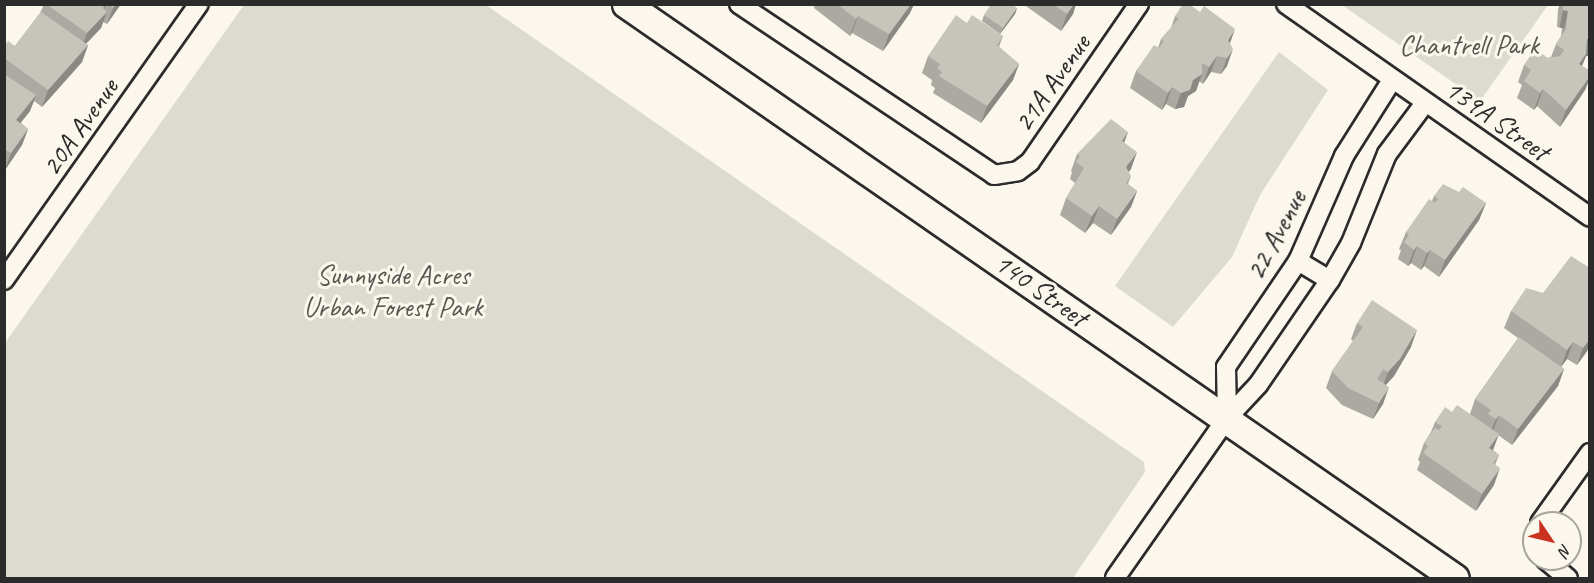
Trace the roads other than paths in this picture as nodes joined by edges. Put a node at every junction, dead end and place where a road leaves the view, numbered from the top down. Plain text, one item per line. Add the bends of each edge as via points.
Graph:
1 (199, 4) edge
2 (626, 4) edge
3 (739, 4) edge
4 (1139, 4) edge
5 (1286, 4) edge
6 (1392, 80) junction
7 (1425, 103) junction
8 (1590, 217) edge
9 (1298, 261) junction
10 (4, 280) edge
11 (1330, 280) junction
12 (1227, 418) junction
13 (1590, 453) edge
14 (1549, 511) edge
15 (1122, 576) edge
16 (1455, 579) edge

1 - 10 street, 20A Avenue
2 - 12 main road, 140 Street
3 - 4 street, 21A Avenue via 984,171 1004,175 1030,162
5 - 6 street, 139A Street
6 - 7 street, 139A Street
6 - 9 street, 22 Avenue via 1344,156
7 - 8 street, 139A Street
7 - 11 street via 1387,154 1351,243
9 - 11 street
9 - 12 street, 22 Avenue via 1226,367
11 - 12 street via 1258,385
12 - 15 street
12 - 16 main road, 140 Street
13 - 14 street

